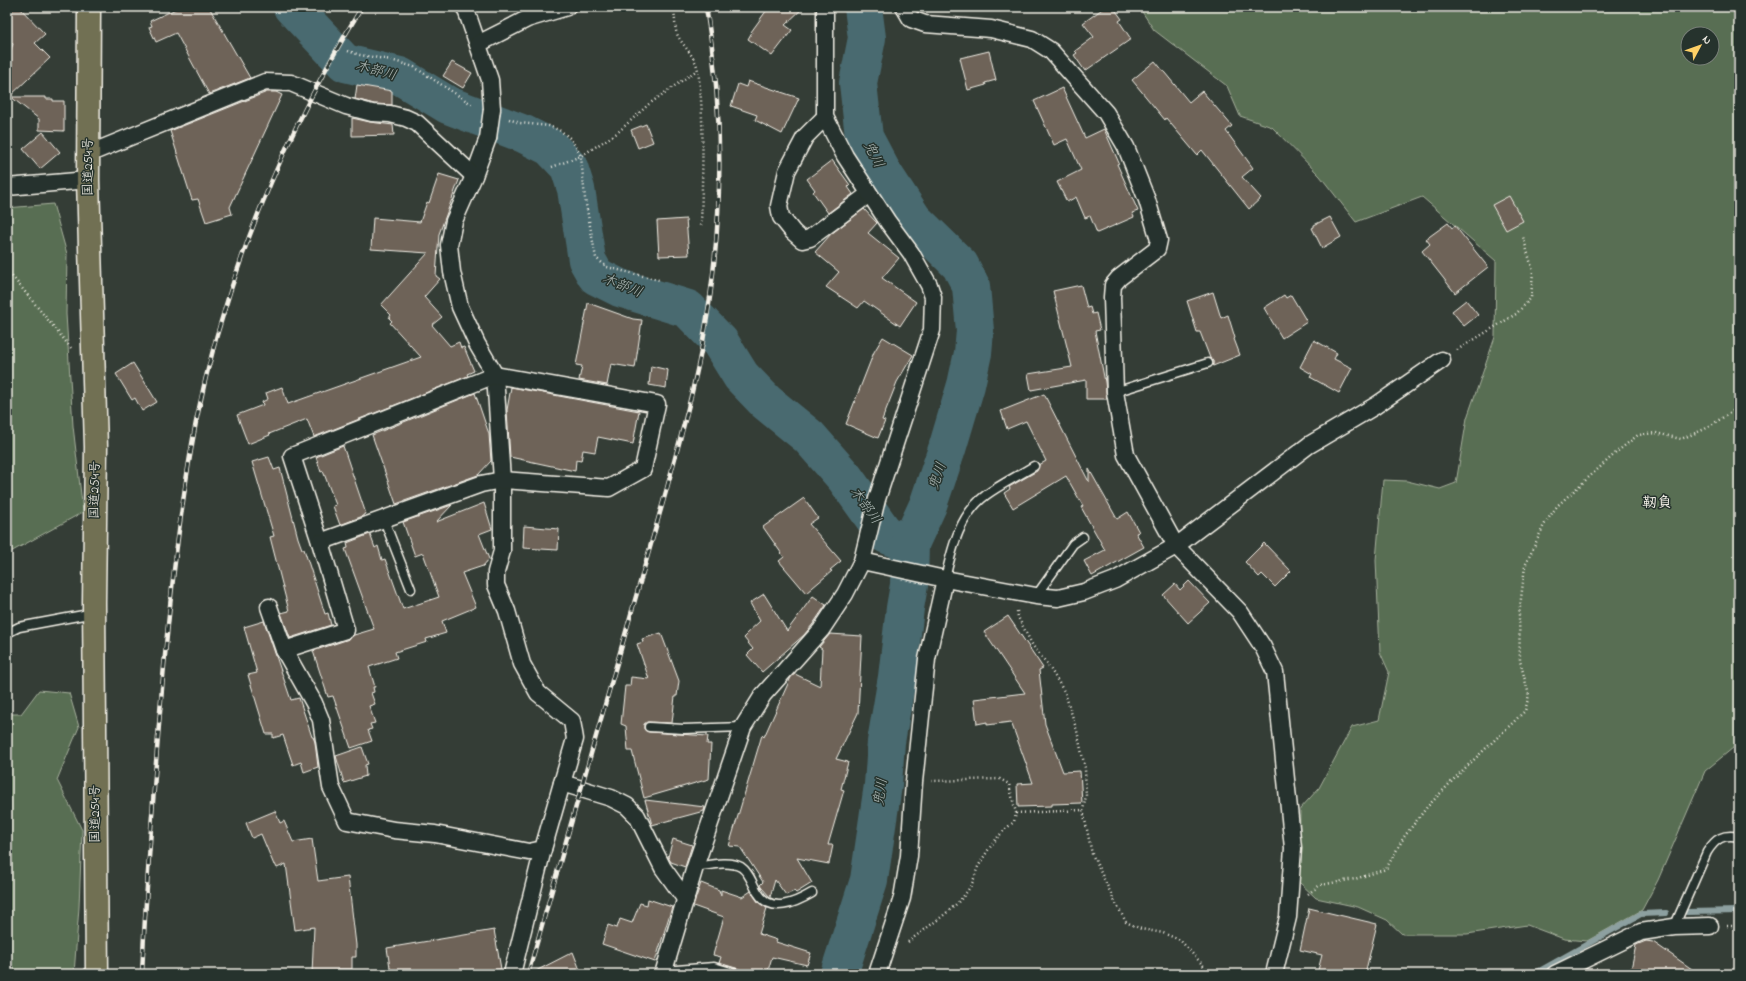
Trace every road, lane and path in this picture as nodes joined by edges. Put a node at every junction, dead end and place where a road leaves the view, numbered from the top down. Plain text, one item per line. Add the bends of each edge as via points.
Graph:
1 (88, 7) edge
2 (465, 7) edge
3 (567, 7) edge
4 (673, 7) edge
5 (825, 7) edge
6 (904, 7) edge
7 (528, 13) edge
8 (478, 44) junction
9 (348, 51) dead end
10 (698, 70) junction
11 (475, 107) dead end
12 (825, 116) junction
13 (507, 118) dead end
14 (88, 154) junction
15 (581, 156) junction
16 (552, 167) dead end
17 (474, 176) junction
18 (88, 180) junction
19 (7, 187) edge
20 (869, 194) junction
21 (702, 226) dead end
22 (1523, 237) dead end
23 (7, 270) edge
24 (659, 280) dead end
25 (1442, 360) joint
26 (1208, 363) dead end
27 (93, 374) junction
28 (495, 375) junction
29 (1115, 392) junction
30 (1739, 407) edge
31 (1034, 466) dead end
32 (502, 480) junction
33 (384, 520) junction
34 (1083, 538) dead end
35 (320, 542) junction
36 (1176, 546) junction
37 (866, 562) junction
38 (940, 578) junction
39 (411, 589) dead end
40 (1014, 592) junction
41 (1036, 596) junction
42 (269, 607) dead end
43 (94, 613) junction
44 (7, 633) edge
45 (284, 650) junction
46 (649, 727) dead end
47 (743, 727) junction
48 (914, 782) junction
49 (562, 783) junction
50 (1083, 810) junction
51 (1016, 813) junction
52 (1739, 837) edge
53 (543, 849) junction
54 (696, 867) junction
55 (812, 893) dead end
56 (686, 900) junction
57 (1289, 909) junction
58 (1710, 926) dead end
59 (1674, 927) junction
60 (879, 969) edge
61 (664, 972) edge
62 (97, 974) edge
63 (512, 974) edge
64 (736, 974) edge
65 (1211, 974) edge
66 (1274, 974) edge
67 (1555, 974) edge

1 - 14 highway, 国道254号
2 - 8 street
3 - 7 street
4 - 10 path via 678,35
5 - 12 street
6 - 29 street via 911,19 925,24 990,29 1032,39 1051,51 1106,113 1126,147 1147,200 1159,240 1157,249 1113,284
7 - 8 street
8 - 17 street, bridge via 490,80 492,109 488,138
9 - 11 path via 391,60 414,68
10 - 15 path via 648,104 617,133
10 - 21 path
12 - 20 street via 845,156
12 - 20 street via 805,137 787,171 779,206 781,217 802,240 810,238
13 - 15 path via 520,124 549,126 562,130
14 - 17 street via 265,82 291,83 346,106 372,113 390,114 416,123
14 - 18 highway, 国道254号
15 - 16 path
15 - 24 path via 585,199 596,258 608,267
17 - 28 street via 454,221 449,246 460,307
18 - 19 street
18 - 27 highway, 国道254号
20 - 37 street via 911,253 929,285 933,297 933,312 932,330 868,531
22 - 25 path via 1533,271 1531,298 1516,314
23 - 27 path
25 - 36 street via 1375,406 1309,445
26 - 29 lane
27 - 43 highway, 国道254号 via 96,447
28 - 32 street
28 - 32 street via 657,404 643,469 608,488
28 - 35 street via 292,456
29 - 36 street via 1126,455
30 - 57 path via 1705,429 1681,439 1656,433 1638,435 1557,506 1544,526 1525,566 1519,616 1520,661 1529,695 1525,711 1427,807 1404,837 1386,869 1356,879 1320,885
31 - 38 lane via 985,496 973,507 960,527
32 - 33 street via 481,484
32 - 49 street via 502,552 496,572 496,585 507,611 522,664 538,693 572,721 575,739
33 - 35 street
33 - 39 lane
34 - 41 lane via 1072,544
35 - 45 street via 346,630
36 - 41 street via 1115,580 1084,592 1058,598
36 - 57 street via 1240,612 1263,647 1275,672 1293,848
37 - 38 street
37 - 47 street via 821,630 763,695
38 - 40 street
38 - 48 street via 927,659
40 - 41 street
40 - 50 path via 1018,617 1033,646 1048,664 1064,693 1077,731 1086,768
42 - 45 street
43 - 44 lane via 19,627
43 - 62 highway, 国道254号
45 - 53 street via 321,720 332,787 346,821 435,834 529,852
46 - 47 lane
47 - 54 street
48 - 51 path via 1000,779 1009,784
48 - 60 street via 909,856 902,898
49 - 53 street
49 - 56 street via 627,806 637,816 662,868
50 - 51 path
50 - 65 path via 1092,854 1126,922 1180,940
51 - 60 path via 1014,822 1002,831 989,848 971,886 960,900
52 - 59 lane via 1729,835 1715,841
53 - 63 street
54 - 55 lane via 732,864 741,867 748,874 758,893 773,905 799,901
54 - 56 street
56 - 61 street
57 - 66 street
58 - 59 street
59 - 67 street via 1641,932
61 - 64 lane via 714,967

